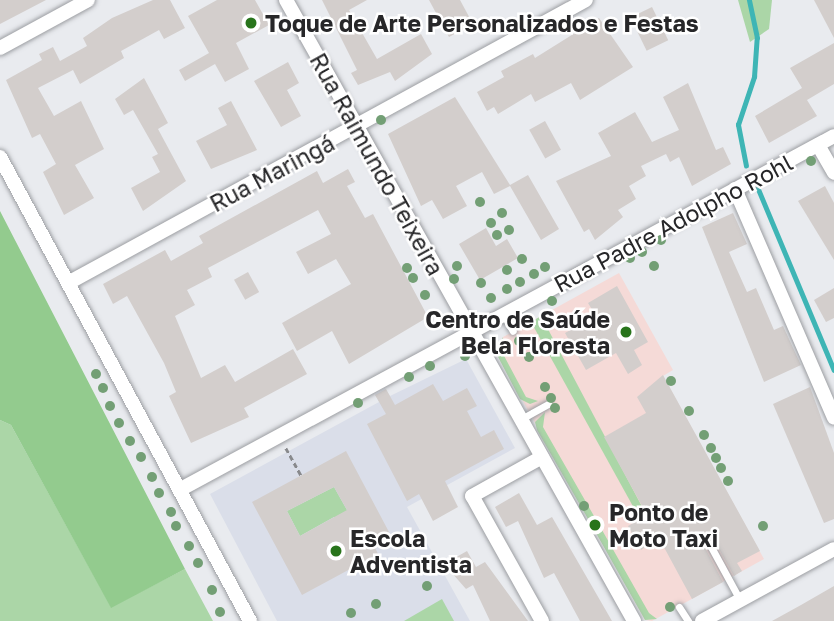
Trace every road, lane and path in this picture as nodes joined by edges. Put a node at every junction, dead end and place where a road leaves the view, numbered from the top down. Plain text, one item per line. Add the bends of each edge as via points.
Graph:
1 (88, 0) edge
2 (286, 0) edge
3 (586, 0) edge
4 (0, 48) edge
5 (356, 128) junction
6 (834, 136) edge
7 (818, 145) junction
8 (0, 157) edge
9 (834, 173) edge
10 (735, 189) junction
11 (68, 283) junction
12 (504, 315) junction
13 (513, 331) dead end
14 (472, 332) junction
15 (548, 404) dead end
16 (834, 418) edge
17 (521, 420) junction
18 (279, 437) junction
19 (542, 457) junction
20 (301, 475) dead end
21 (181, 489) junction
22 (710, 545) dead end
23 (834, 550) edge
24 (740, 600) junction
25 (679, 607) dead end
26 (250, 621) edge
27 (541, 621) edge
28 (634, 621) edge
29 (688, 621) edge
30 (702, 621) edge

1 - 4 street
2 - 5 street, Rua Raimundo Teixeira
3 - 5 street, Rua Maringá
5 - 11 street, Rua Maringá
5 - 14 street, Rua Raimundo Teixeira
6 - 7 street, Rua Padre Adolpho Rohl
7 - 9 street
7 - 10 street, Rua Padre Adolpho Rohl
8 - 11 street
10 - 12 street, Rua Padre Adolpho Rohl
10 - 16 street
11 - 21 street
12 - 13 lane
12 - 14 street, Rua Padre Adolpho Rohl
14 - 17 street, Rua Raimundo Teixeira
14 - 18 street, Rua Padre Adolpho Rohl
15 - 17 lane
17 - 19 street, Rua Raimundo Teixeira
18 - 20 path
18 - 21 street, Rua Padre Adolpho Rohl
19 - 27 street via 472,496
19 - 28 street, Rua Raimundo Teixeira
21 - 26 street
22 - 24 lane
23 - 24 street
24 - 30 street
25 - 29 lane

